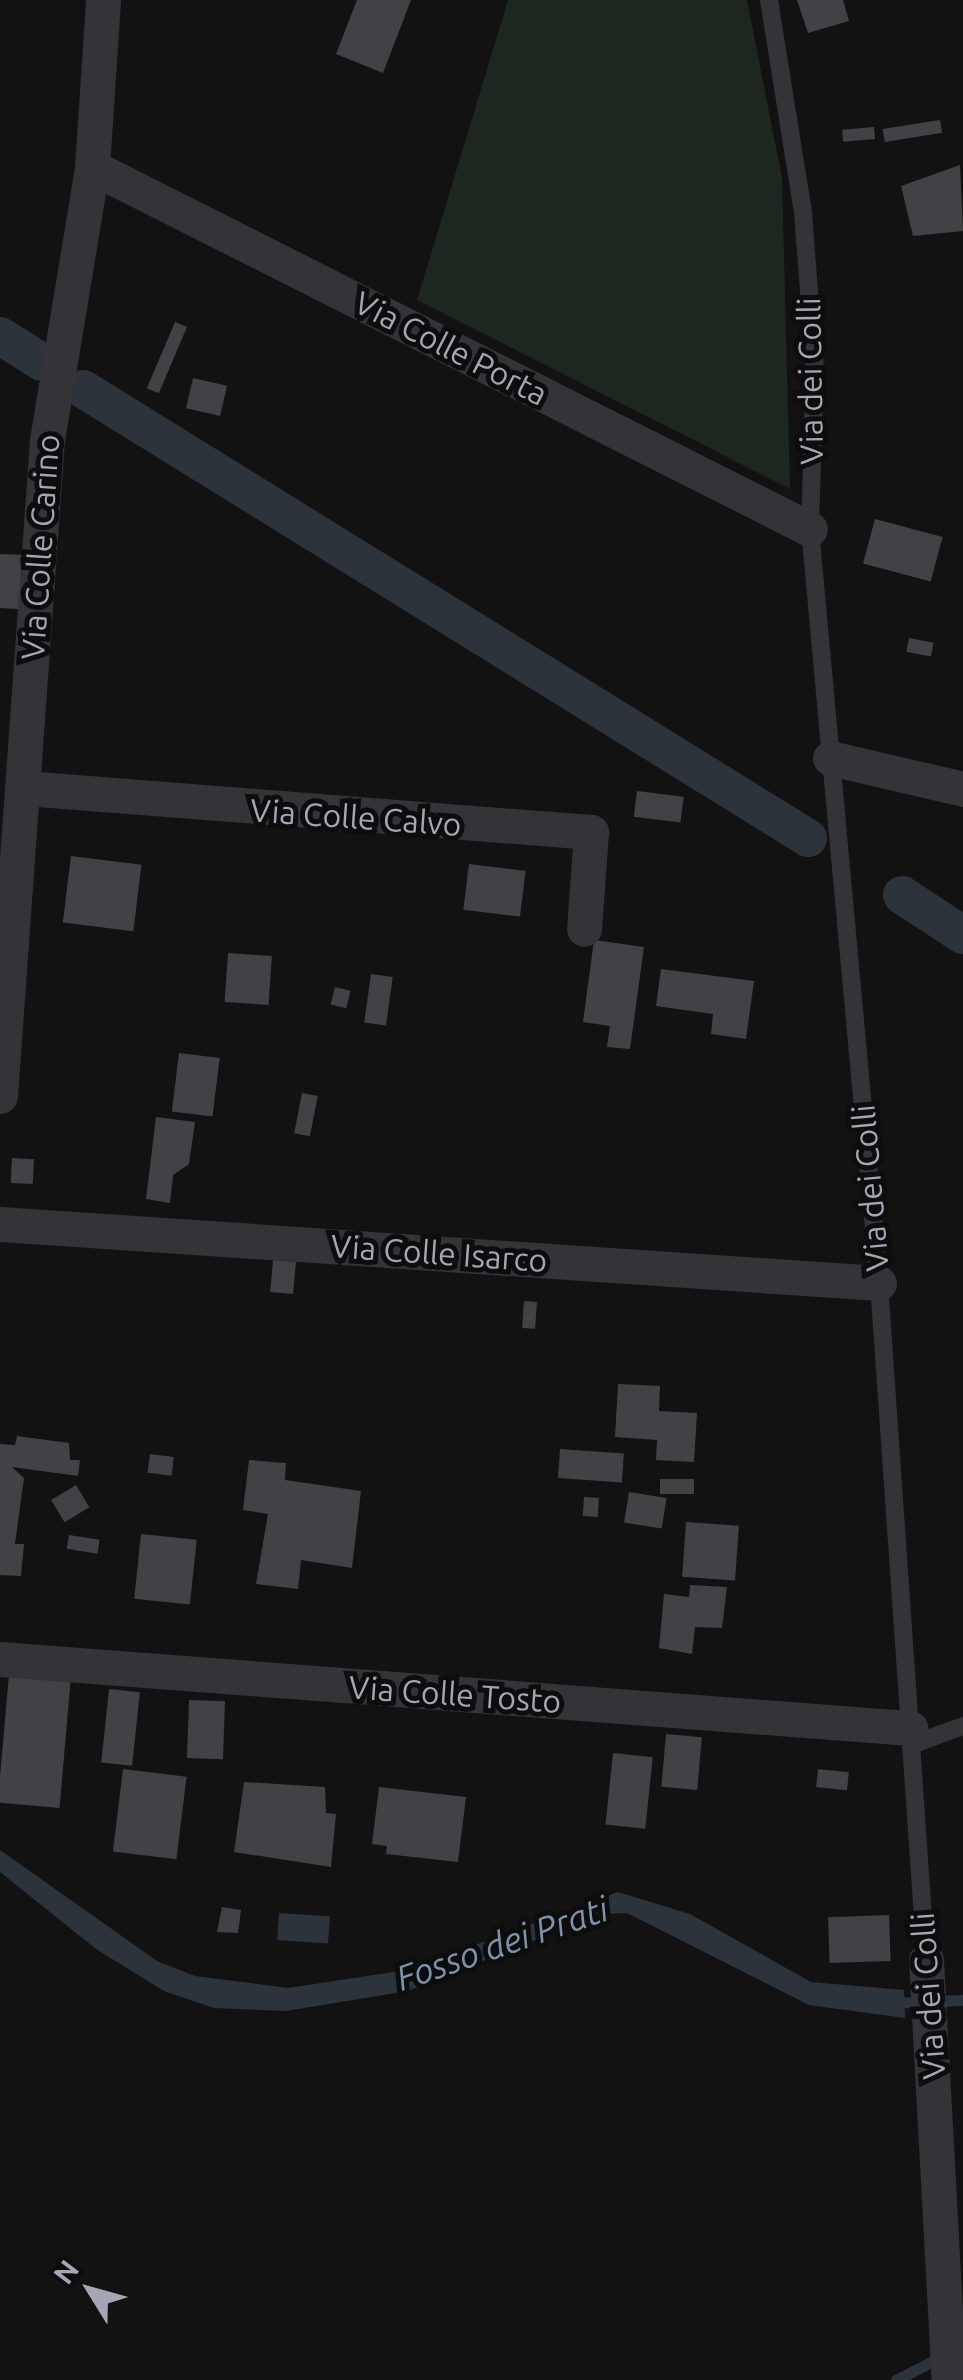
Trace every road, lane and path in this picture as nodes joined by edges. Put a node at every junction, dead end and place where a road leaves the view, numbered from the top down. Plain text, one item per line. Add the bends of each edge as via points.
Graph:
1 (104, 0) edge
2 (769, 0) edge
3 (92, 167) junction
4 (810, 529) junction
5 (14, 724) edge
6 (830, 758) junction
7 (25, 788) junction
8 (963, 788) edge
9 (584, 929) dead end
10 (0, 1096) edge
11 (0, 1224) edge
12 (878, 1282) junction
13 (0, 1659) edge
14 (963, 1726) edge
15 (911, 1737) junction
16 (926, 1960) joint
17 (949, 2380) edge

1 - 3 street, Via Colle Carino
2 - 4 lane, Via dei Colli via 794,118 804,231 814,368
3 - 4 street, Via Colle Porta
3 - 5 street, Via Colle Carino via 47,440
4 - 6 lane, Via dei Colli
5 - 7 street, Via Colle Carino
6 - 8 street
6 - 12 lane, Via dei Colli
7 - 9 street, Via Colle Calvo via 590,832
7 - 10 street, Via Colle Carino
11 - 12 street, Via Colle Isarco
12 - 15 lane, Via dei Colli
13 - 15 street, Via Colle Tosto
14 - 15 lane
15 - 16 lane, Via dei Colli
16 - 17 street, Via dei Colli

